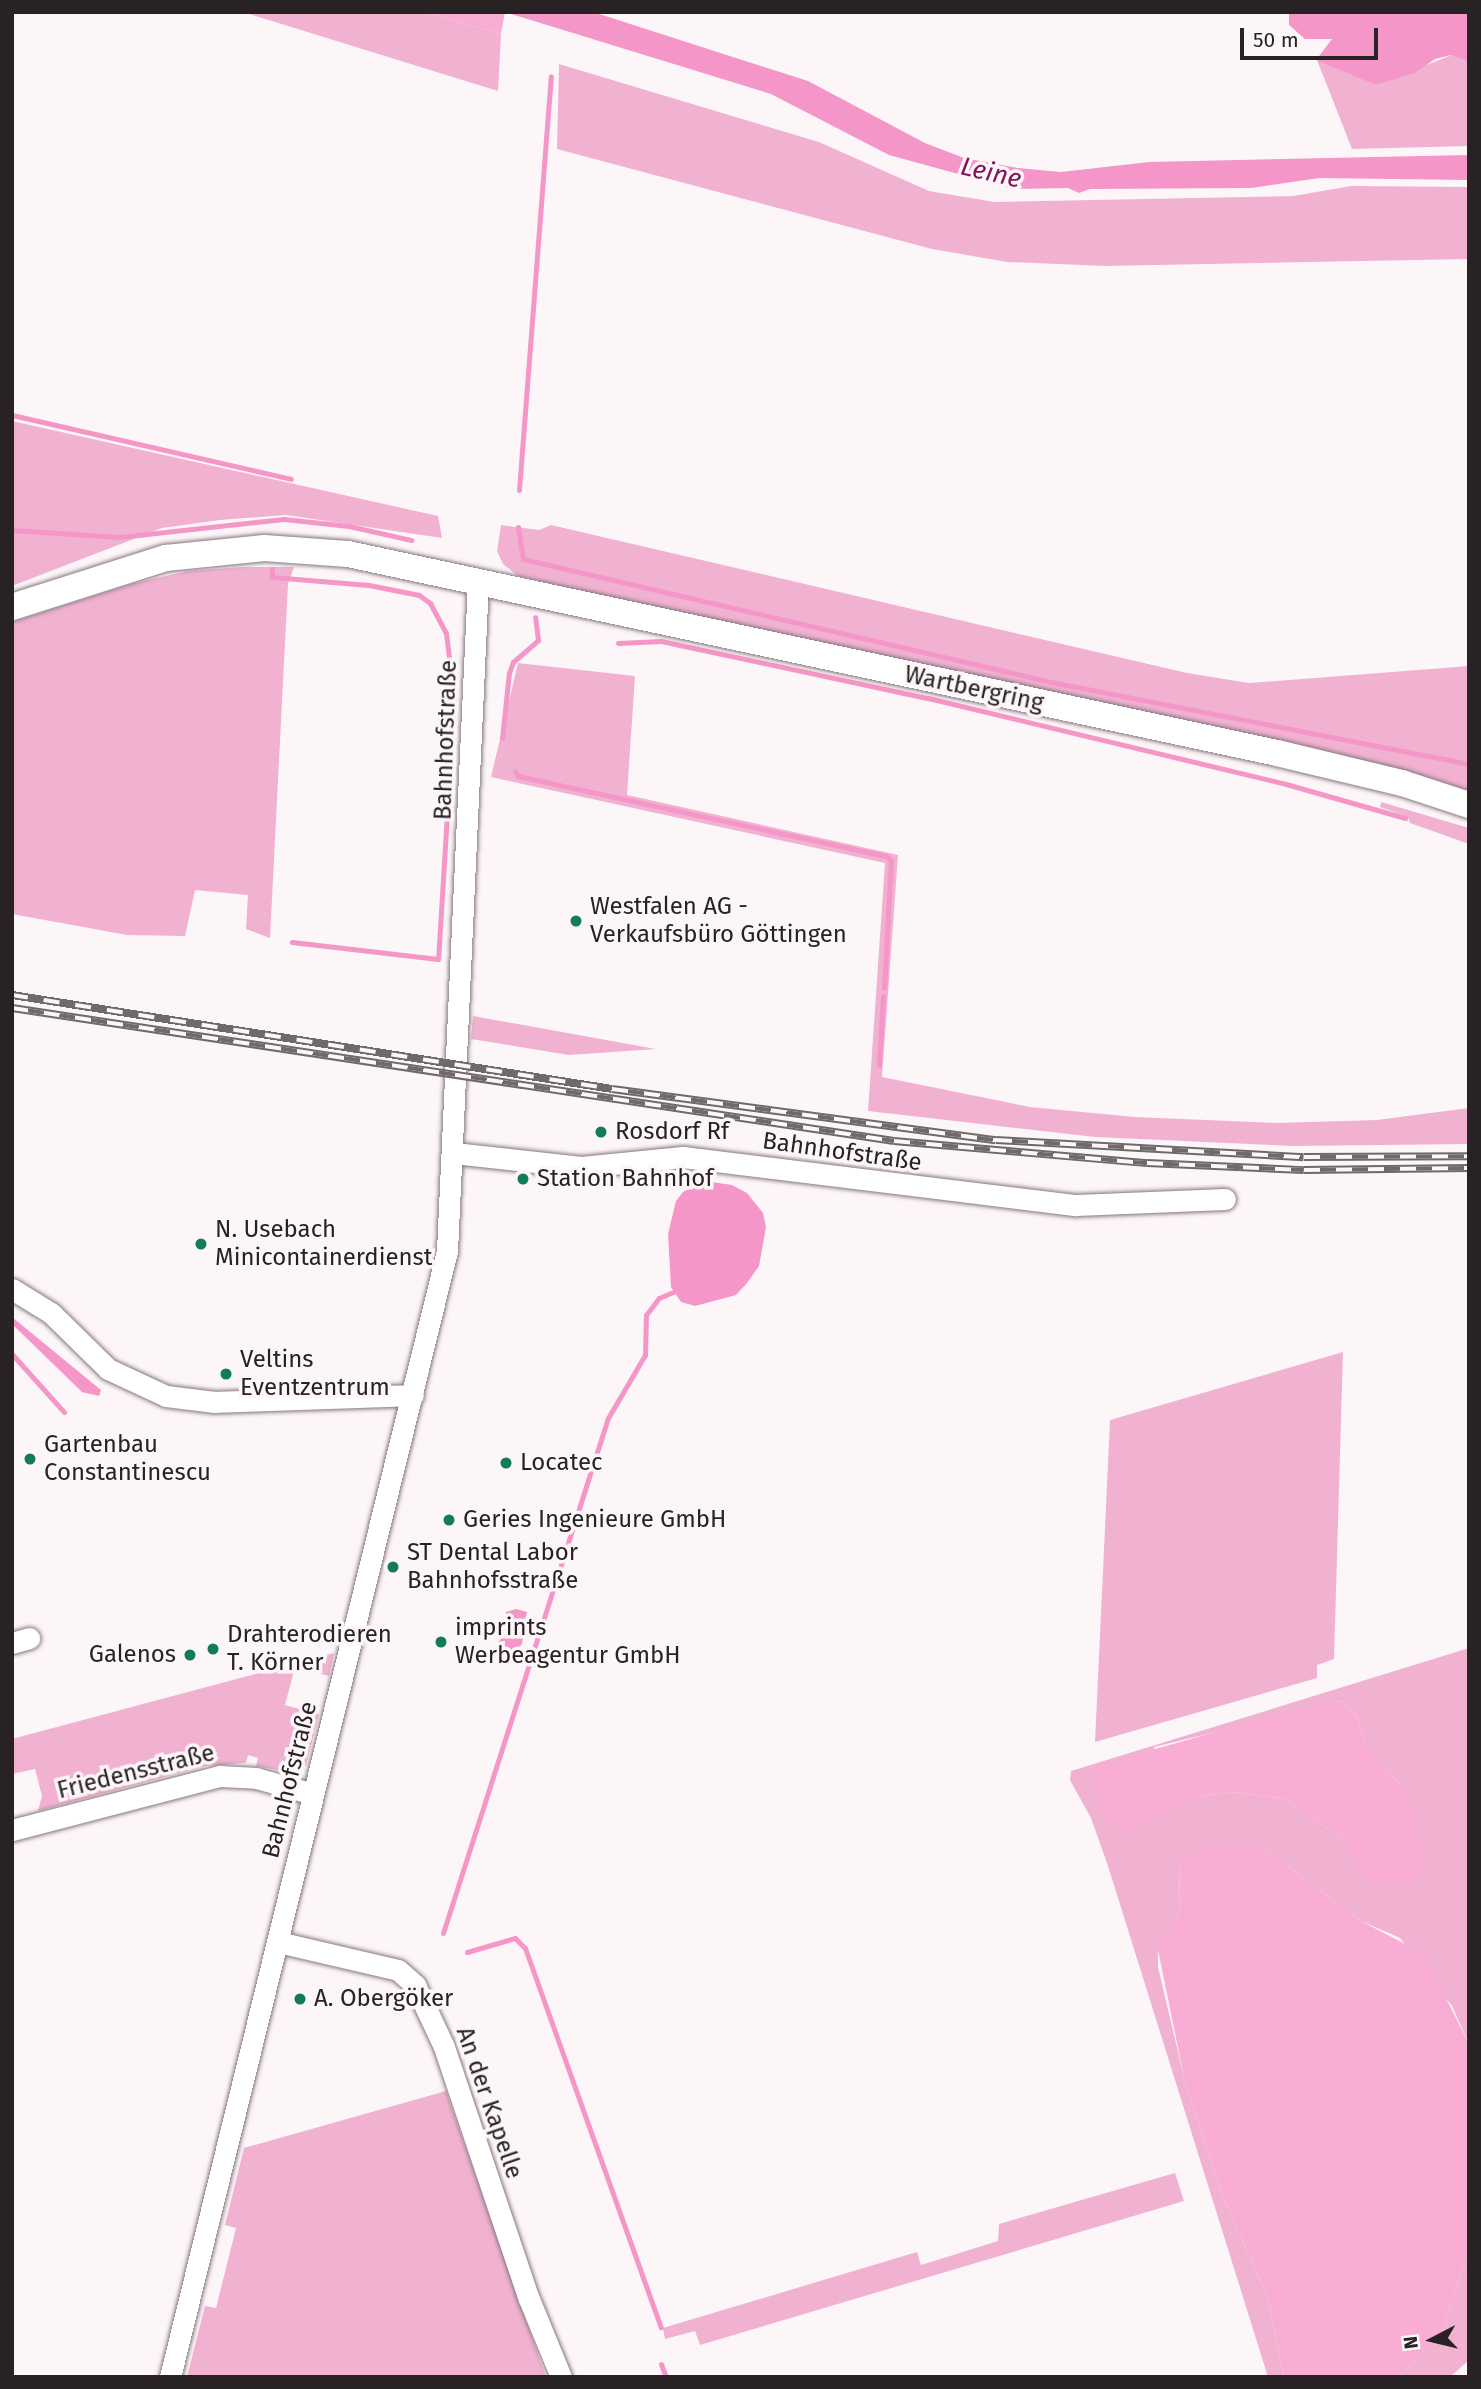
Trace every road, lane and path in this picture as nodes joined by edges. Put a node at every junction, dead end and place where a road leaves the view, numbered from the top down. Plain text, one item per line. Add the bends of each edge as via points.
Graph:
1 (478, 580) junction
2 (12, 607) edge
3 (1469, 804) edge
4 (454, 1153) junction
5 (1225, 1199) dead end
6 (12, 1289) edge
7 (413, 1395) junction
8 (313, 1794) junction
9 (12, 1830) edge
10 (278, 1942) junction
11 (170, 2377) edge
12 (561, 2377) edge

1 - 2 main road, Wartbergring via 348,554 226,550 123,569
1 - 3 main road, Wartbergring via 1277,753
1 - 4 street, Bahnhofstraße
4 - 5 street, Bahnhofstraße via 581,1167 683,1157 1076,1205
4 - 7 street, Bahnhofstraße via 447,1251
6 - 7 street via 51,1313 108,1370 166,1396 215,1402
7 - 8 street, Bahnhofstraße
8 - 9 street, Friedensstraße via 256,1778 220,1776
8 - 10 street, Bahnhofstraße
10 - 11 street, Bahnhofstraße
10 - 12 street, An der Kapelle via 398,1970 415,1985 444,2047 529,2299

